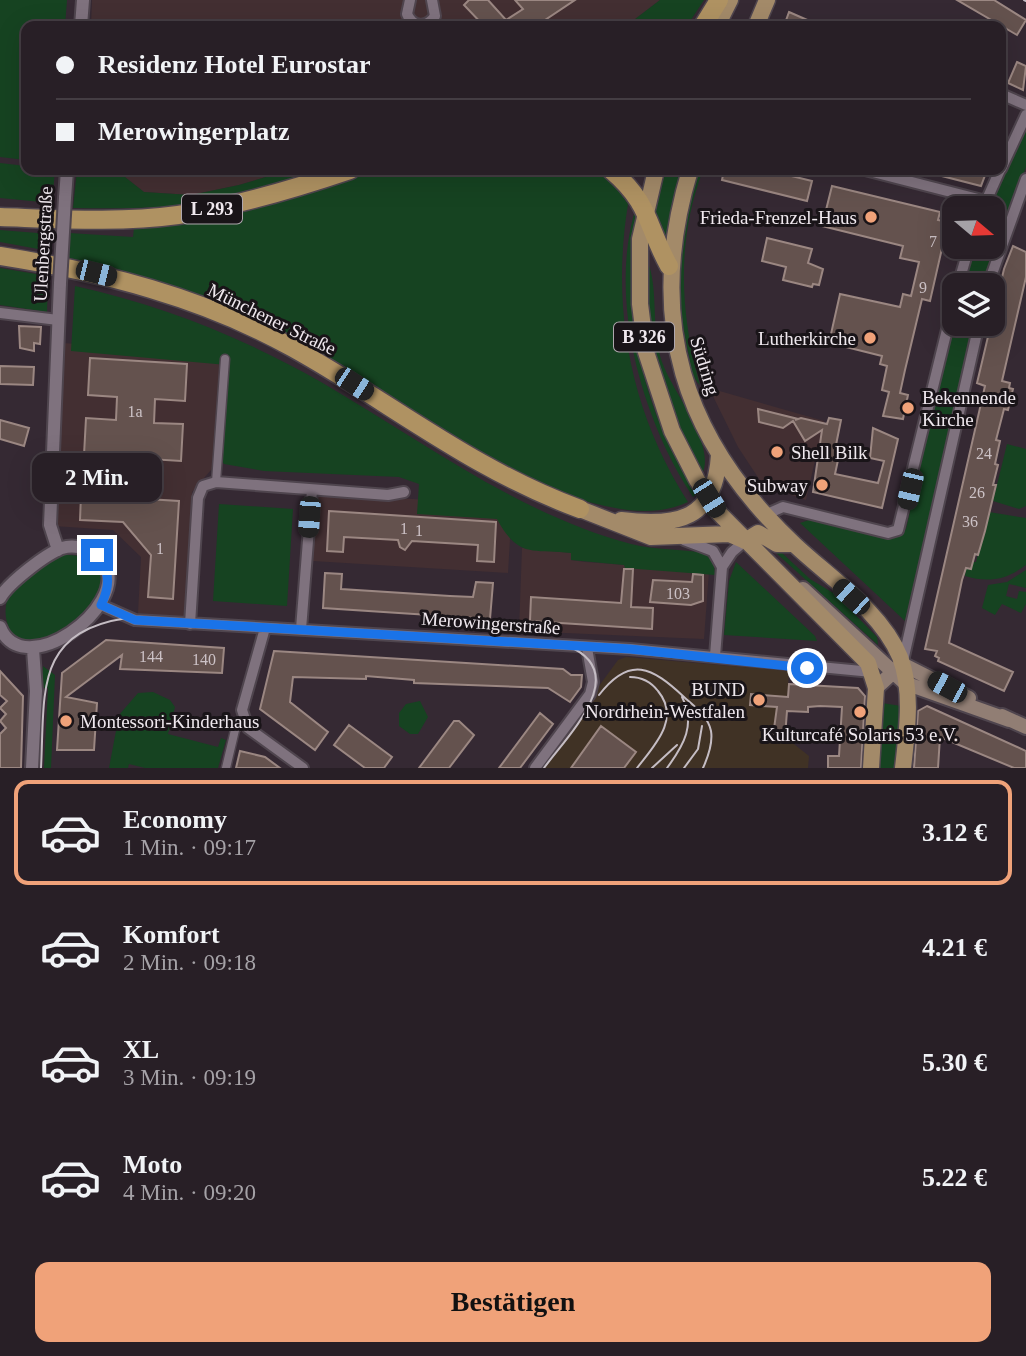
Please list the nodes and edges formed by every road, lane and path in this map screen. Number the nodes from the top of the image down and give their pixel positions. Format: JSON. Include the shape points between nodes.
{"nodes":[{"id":1,"x":83,"y":0,"type":"edge"},
{"id":2,"x":409,"y":0,"type":"edge"},
{"id":3,"x":432,"y":0,"type":"edge"},
{"id":4,"x":767,"y":0,"type":"edge"},
{"id":5,"x":726,"y":2,"type":"edge"},
{"id":6,"x":81,"y":21,"type":"edge"},
{"id":7,"x":413,"y":21,"type":"edge"},
{"id":8,"x":431,"y":21,"type":"edge"},
{"id":9,"x":708,"y":21,"type":"edge"},
{"id":10,"x":720,"y":21,"type":"edge"},
{"id":11,"x":759,"y":21,"type":"edge"},
{"id":12,"x":1006,"y":96,"type":"edge"},
{"id":13,"x":1026,"y":105,"type":"edge"},
{"id":14,"x":1026,"y":115,"type":"edge"},
{"id":15,"x":1006,"y":158,"type":"edge"},
{"id":16,"x":67,"y":175,"type":"edge"},
{"id":17,"x":334,"y":175,"type":"edge"},
{"id":18,"x":616,"y":175,"type":"edge"},
{"id":19,"x":655,"y":175,"type":"edge"},
{"id":20,"x":689,"y":175,"type":"edge"},
{"id":21,"x":882,"y":175,"type":"edge"},
{"id":22,"x":998,"y":175,"type":"edge"},
{"id":23,"x":1026,"y":179,"type":"edge"},
{"id":24,"x":954,"y":196,"type":"edge"},
{"id":25,"x":989,"y":196,"type":"edge"},
{"id":26,"x":646,"y":209,"type":"junction"},
{"id":27,"x":0,"y":218,"type":"edge"},
{"id":28,"x":1005,"y":222,"type":"edge"},
{"id":29,"x":1008,"y":223,"type":"junction"},
{"id":30,"x":0,"y":256,"type":"edge"},
{"id":31,"x":669,"y":266,"type":"junction"},
{"id":32,"x":992,"y":273,"type":"edge"},
{"id":33,"x":0,"y":313,"type":"edge"},
{"id":34,"x":58,"y":320,"type":"junction"},
{"id":35,"x":945,"y":336,"type":"edge"},
{"id":36,"x":976,"y":336,"type":"edge"},
{"id":37,"x":225,"y":359,"type":"dead end"},
{"id":38,"x":719,"y":455,"type":"junction"},
{"id":39,"x":216,"y":482,"type":"junction"},
{"id":40,"x":312,"y":490,"type":"junction"},
{"id":41,"x":404,"y":492,"type":"dead end"},
{"id":42,"x":709,"y":498,"type":"junction"},
{"id":43,"x":580,"y":509,"type":"joint"},
{"id":44,"x":765,"y":515,"type":"junction"},
{"id":45,"x":609,"y":519,"type":"junction"},
{"id":46,"x":677,"y":538,"type":"junction"},
{"id":47,"x":745,"y":541,"type":"junction"},
{"id":48,"x":793,"y":544,"type":"junction"},
{"id":49,"x":58,"y":550,"type":"junction"},
{"id":50,"x":722,"y":567,"type":"junction"},
{"id":51,"x":774,"y":567,"type":"junction"},
{"id":52,"x":0,"y":598,"type":"edge"},
{"id":53,"x":101,"y":605,"type":"junction"},
{"id":54,"x":190,"y":624,"type":"junction"},
{"id":55,"x":265,"y":628,"type":"junction"},
{"id":56,"x":301,"y":629,"type":"junction"},
{"id":57,"x":1,"y":631,"type":"edge"},
{"id":58,"x":587,"y":648,"type":"junction"},
{"id":59,"x":33,"y":649,"type":"junction"},
{"id":60,"x":715,"y":656,"type":"junction"},
{"id":61,"x":901,"y":673,"type":"junction"},
{"id":62,"x":874,"y":680,"type":"junction"},
{"id":63,"x":243,"y":720,"type":"junction"},
{"id":64,"x":1026,"y":727,"type":"edge"},
{"id":65,"x":32,"y":768,"type":"edge"},
{"id":66,"x":226,"y":768,"type":"edge"},
{"id":67,"x":303,"y":768,"type":"edge"},
{"id":68,"x":535,"y":768,"type":"edge"},
{"id":69,"x":871,"y":768,"type":"edge"},
{"id":70,"x":904,"y":768,"type":"edge"}],
"edges":[{"from":1,"to":6,"type":"street"},
{"from":2,"to":7,"type":"street","via":[[406,10]]},
{"from":3,"to":8,"type":"street","via":[[435,16]]},
{"from":4,"to":11,"type":"main road"},
{"from":5,"to":9,"type":"highway"},
{"from":5,"to":10,"type":"main road"},
{"from":12,"to":13,"type":"street"},
{"from":14,"to":15,"type":"street"},
{"from":16,"to":34,"type":"street","name":"Ulenbergstraße","bridge":true},
{"from":17,"to":27,"type":"highway","number":"L 293","via":[[256,200],[176,215]]},
{"from":18,"to":26,"type":"highway"},
{"from":19,"to":26,"type":"main road","number":"B 326"},
{"from":20,"to":31,"type":"main road","name":"Südring","number":"B 326"},
{"from":21,"to":24,"type":"street"},
{"from":22,"to":25,"type":"street"},
{"from":23,"to":29,"type":"street"},
{"from":26,"to":31,"type":"highway"},
{"from":26,"to":42,"type":"main road","number":"B 326","via":[[639,271],[646,352],[671,431]]},
{"from":28,"to":29,"type":"street"},
{"from":29,"to":32,"type":"street"},
{"from":30,"to":43,"type":"highway","name":"Münchener Straße","via":[[120,279],[217,312],[301,352],[491,471]]},
{"from":31,"to":38,"type":"main road","name":"Südring","number":"B 326","via":[[673,328],[683,376]]},
{"from":33,"to":34,"type":"street","name":"Ulenbergstraße"},
{"from":34,"to":49,"type":"street","name":"Ulenbergstraße","via":[[50,525]]},
{"from":35,"to":44,"type":"street","via":[[898,530],[888,533],[783,507]]},
{"from":36,"to":61,"type":"street"},
{"from":37,"to":39,"type":"street"},
{"from":38,"to":42,"type":"main road","via":[[718,481]]},
{"from":38,"to":44,"type":"main road","name":"Südring","number":"B 326"},
{"from":39,"to":40,"type":"street"},
{"from":39,"to":54,"type":"street","via":[[204,486],[198,498]]},
{"from":40,"to":41,"type":"street"},
{"from":40,"to":56,"type":"street"},
{"from":42,"to":45,"type":"main road","via":[[678,519]]},
{"from":42,"to":47,"type":"main road","number":"B 326"},
{"from":43,"to":45,"type":"main road"},
{"from":44,"to":48,"type":"main road","name":"Südring","number":"B 326"},
{"from":45,"to":46,"type":"main road","name":"Südring","via":[[651,537]]},
{"from":46,"to":47,"type":"main road","name":"Südring","via":[[729,534]]},
{"from":46,"to":50,"type":"street","via":[[713,551]]},
{"from":47,"to":48,"type":"main road","name":"Südring","via":[[758,533],[777,544]]},
{"from":47,"to":50,"type":"street"},
{"from":47,"to":51,"type":"main road","number":"B 326"},
{"from":48,"to":61,"type":"main road","name":"Südring","number":"B 326","via":[[877,622]]},
{"from":49,"to":52,"type":"street","via":[[7,587]]},
{"from":49,"to":53,"type":"street","via":[[70,546],[85,549],[102,561],[108,583]]},
{"from":50,"to":60,"type":"street"},
{"from":51,"to":61,"type":"main road"},
{"from":51,"to":62,"type":"main road","number":"B 326","via":[[863,656]]},
{"from":53,"to":54,"type":"street","name":"Merowingerstraße","via":[[135,620]]},
{"from":53,"to":59,"type":"street","via":[[51,643]]},
{"from":54,"to":55,"type":"street","name":"Merowingerstraße"},
{"from":55,"to":56,"type":"street","name":"Merowingerstraße"},
{"from":55,"to":63,"type":"street"},
{"from":56,"to":58,"type":"street","name":"Merowingerstraße"},
{"from":57,"to":59,"type":"street","via":[[16,644]]},
{"from":58,"to":60,"type":"street","name":"Merowingerstraße"},
{"from":58,"to":68,"type":"street","via":[[593,682],[590,694]]},
{"from":59,"to":65,"type":"street"},
{"from":60,"to":62,"type":"street","name":"Merowingerstraße","via":[[833,670]]},
{"from":61,"to":62,"type":"main road"},
{"from":61,"to":64,"type":"main road"},
{"from":61,"to":70,"type":"main road","number":"B 326","via":[[908,703]]},
{"from":62,"to":69,"type":"main road"},
{"from":63,"to":66,"type":"street","via":[[235,730]]},
{"from":63,"to":67,"type":"street"}]}
